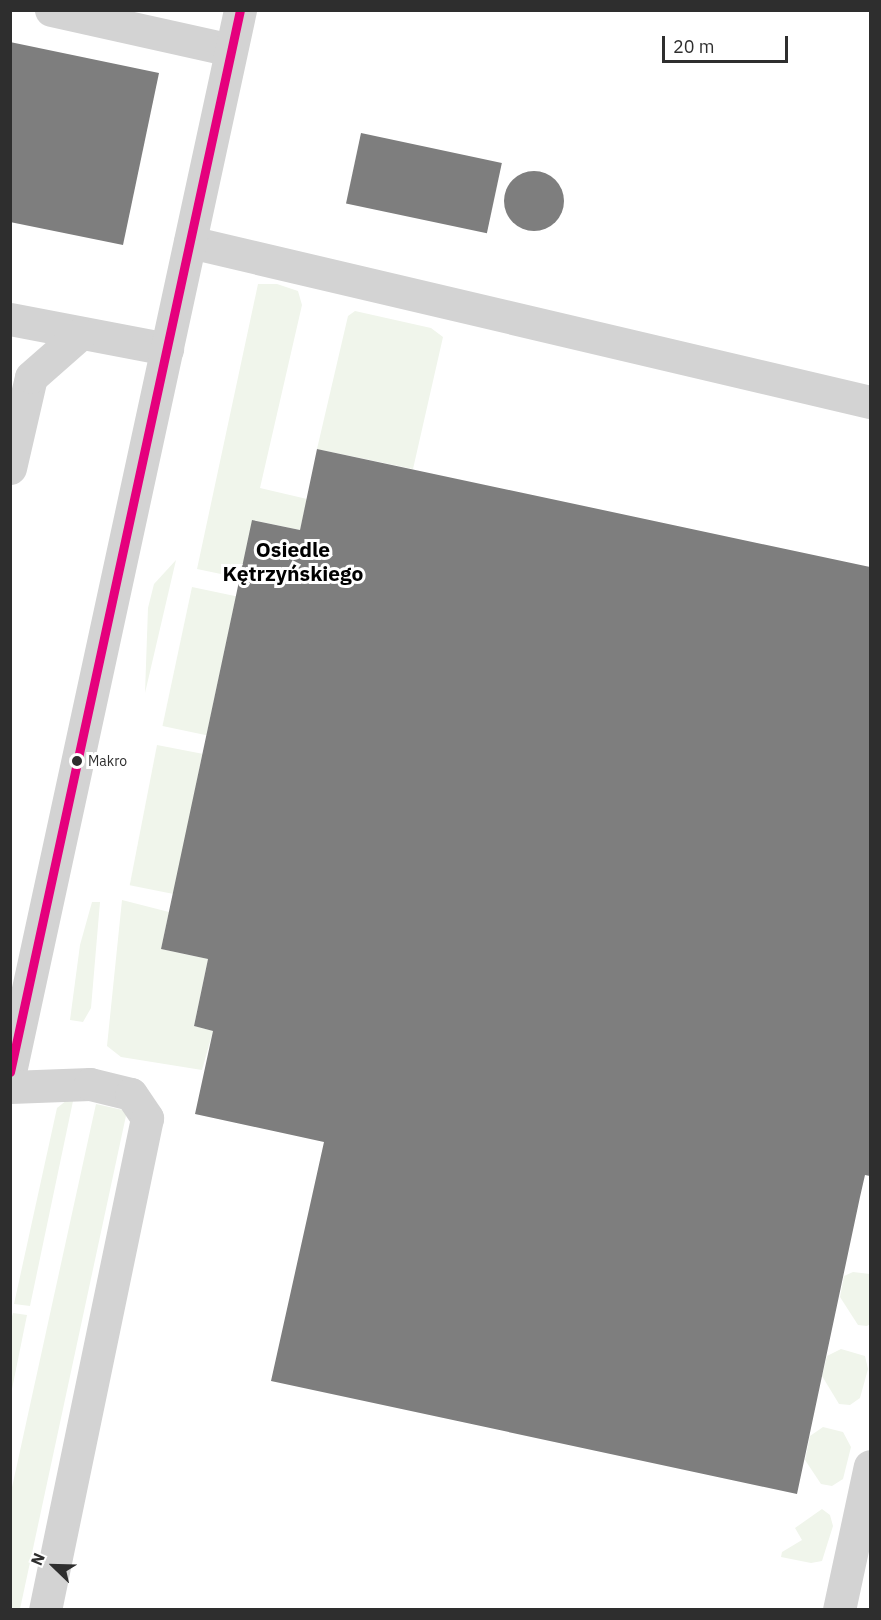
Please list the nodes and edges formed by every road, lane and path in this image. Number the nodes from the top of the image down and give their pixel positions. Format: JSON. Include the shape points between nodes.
{"nodes":[{"id":1,"x":51,"y":10,"type":"edge"},
{"id":2,"x":240,"y":10,"type":"edge"},
{"id":3,"x":231,"y":51,"type":"junction"},
{"id":4,"x":190,"y":242,"type":"junction"},
{"id":5,"x":10,"y":319,"type":"edge"},
{"id":6,"x":80,"y":334,"type":"junction"},
{"id":7,"x":166,"y":349,"type":"junction"},
{"id":8,"x":870,"y":402,"type":"edge"},
{"id":9,"x":10,"y":468,"type":"edge"},
{"id":10,"x":19,"y":988,"type":"edge"},
{"id":11,"x":10,"y":1072,"type":"edge"},
{"id":12,"x":10,"y":1087,"type":"edge"},
{"id":13,"x":870,"y":1466,"type":"edge"},
{"id":14,"x":45,"y":1610,"type":"edge"},
{"id":15,"x":839,"y":1610,"type":"edge"}],
"edges":[{"from":1,"to":3,"type":"street"},
{"from":2,"to":3,"type":"street"},
{"from":3,"to":4,"type":"street"},
{"from":4,"to":7,"type":"street"},
{"from":4,"to":8,"type":"street"},
{"from":5,"to":6,"type":"street"},
{"from":6,"to":7,"type":"street"},
{"from":6,"to":9,"type":"street","via":[[31,377]]},
{"from":7,"to":10,"type":"street"},
{"from":10,"to":11,"type":"street"},
{"from":12,"to":14,"type":"street","via":[[90,1084],[132,1094],[147,1118]]},
{"from":13,"to":15,"type":"street"}]}
